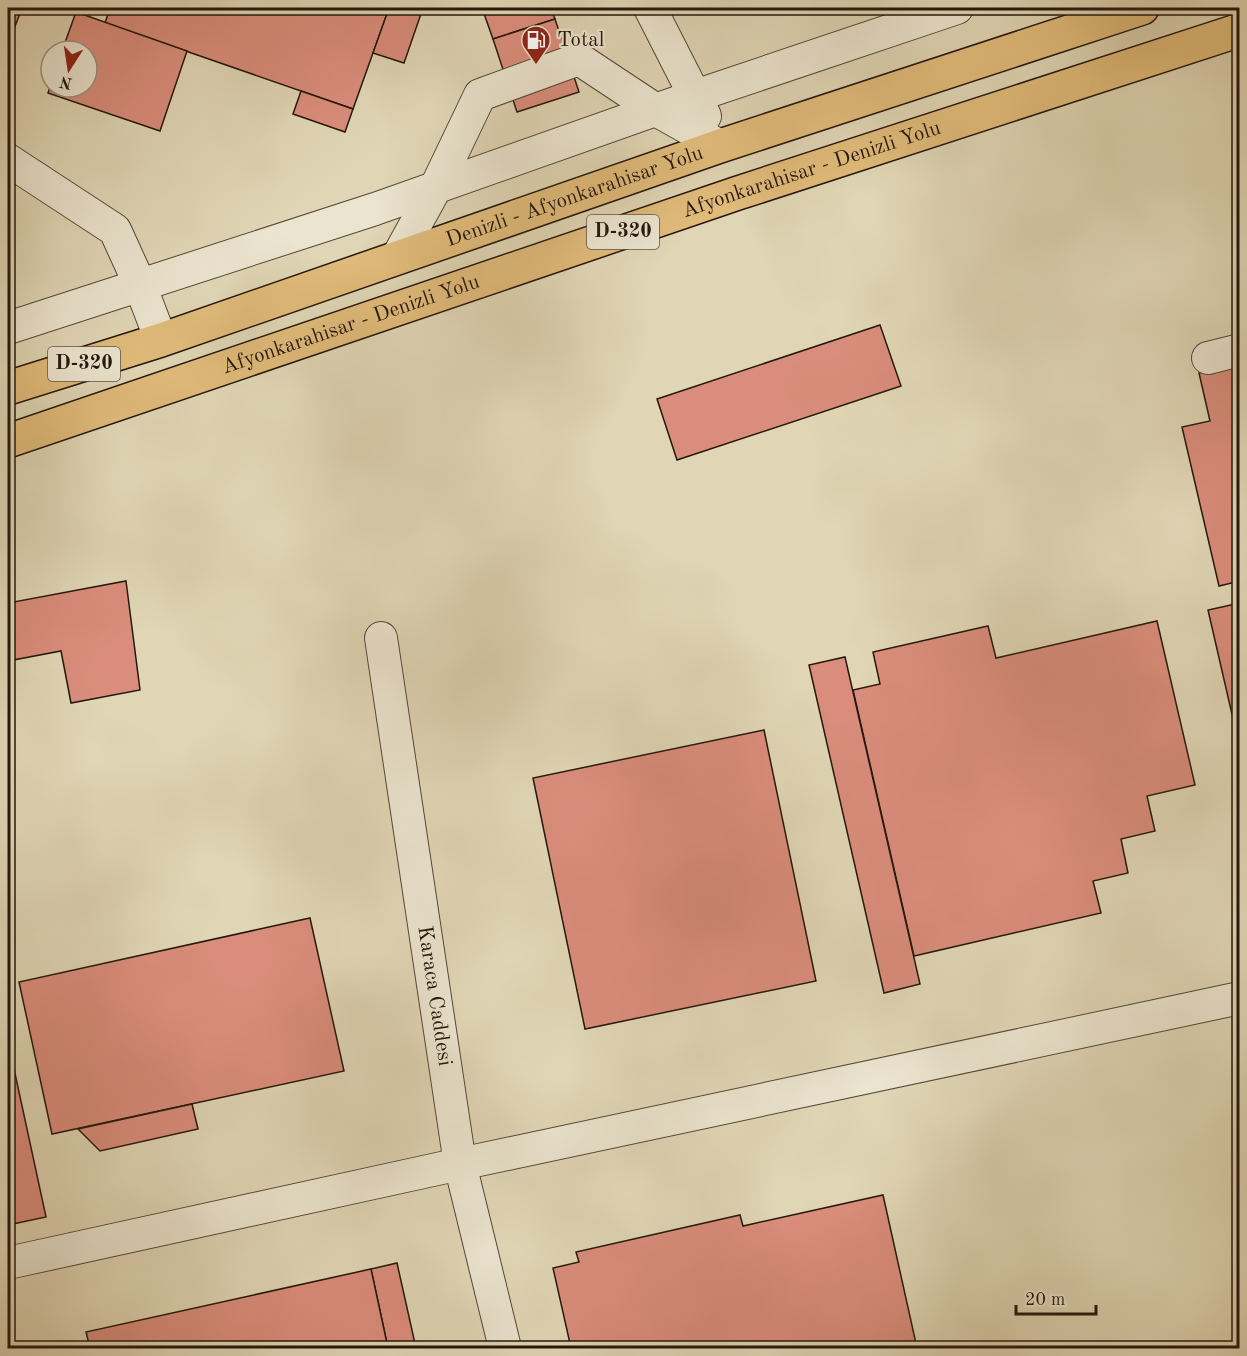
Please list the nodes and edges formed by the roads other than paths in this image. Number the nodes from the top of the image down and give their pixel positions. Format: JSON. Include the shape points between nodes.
{"nodes":[{"id":1,"x":650,"y":8,"type":"edge"},
{"id":2,"x":957,"y":8,"type":"edge"},
{"id":3,"x":1143,"y":8,"type":"edge"},
{"id":4,"x":1239,"y":30,"type":"edge"},
{"id":5,"x":695,"y":96,"type":"junction"},
{"id":6,"x":656,"y":110,"type":"junction"},
{"id":7,"x":720,"y":146,"type":"junction"},
{"id":8,"x":8,"y":160,"type":"edge"},
{"id":9,"x":436,"y":187,"type":"junction"},
{"id":10,"x":397,"y":258,"type":"junction"},
{"id":11,"x":140,"y":285,"type":"junction"},
{"id":12,"x":8,"y":328,"type":"edge"},
{"id":13,"x":161,"y":340,"type":"junction"},
{"id":14,"x":1239,"y":350,"type":"edge"},
{"id":15,"x":1208,"y":358,"type":"dead end"},
{"id":16,"x":8,"y":388,"type":"edge"},
{"id":17,"x":8,"y":441,"type":"edge"},
{"id":18,"x":381,"y":638,"type":"dead end"},
{"id":19,"x":1239,"y":998,"type":"edge"},
{"id":20,"x":460,"y":1164,"type":"junction"},
{"id":21,"x":8,"y":1263,"type":"edge"},
{"id":22,"x":505,"y":1348,"type":"edge"}],
"edges":[{"from":1,"to":5,"type":"street"},
{"from":2,"to":5,"type":"street"},
{"from":3,"to":7,"type":"highway","name":"Denizli - Afyonkarahisar Yolu","number":"D-320"},
{"from":4,"to":17,"type":"highway","name":"Afyonkarahisar - Denizli Yolu","number":"D-320","via":[[738,193]]},
{"from":5,"to":6,"type":"street"},
{"from":5,"to":7,"type":"street"},
{"from":6,"to":7,"type":"street"},
{"from":6,"to":9,"type":"street"},
{"from":6,"to":9,"type":"street","via":[[579,59],[480,95]]},
{"from":7,"to":10,"type":"highway","name":"Denizli - Afyonkarahisar Yolu","number":"D-320"},
{"from":8,"to":11,"type":"street","via":[[115,230]]},
{"from":9,"to":10,"type":"street"},
{"from":9,"to":11,"type":"street"},
{"from":10,"to":13,"type":"highway","name":"Denizli - Afyonkarahisar Yolu","number":"D-320"},
{"from":11,"to":12,"type":"street"},
{"from":11,"to":13,"type":"street"},
{"from":13,"to":16,"type":"highway","name":"Denizli - Afyonkarahisar Yolu","number":"D-320"},
{"from":14,"to":15,"type":"street"},
{"from":18,"to":20,"type":"street","name":"Karaca Caddesi"},
{"from":19,"to":20,"type":"street"},
{"from":20,"to":21,"type":"street"},
{"from":20,"to":22,"type":"street","name":"Karaca Caddesi"}]}
